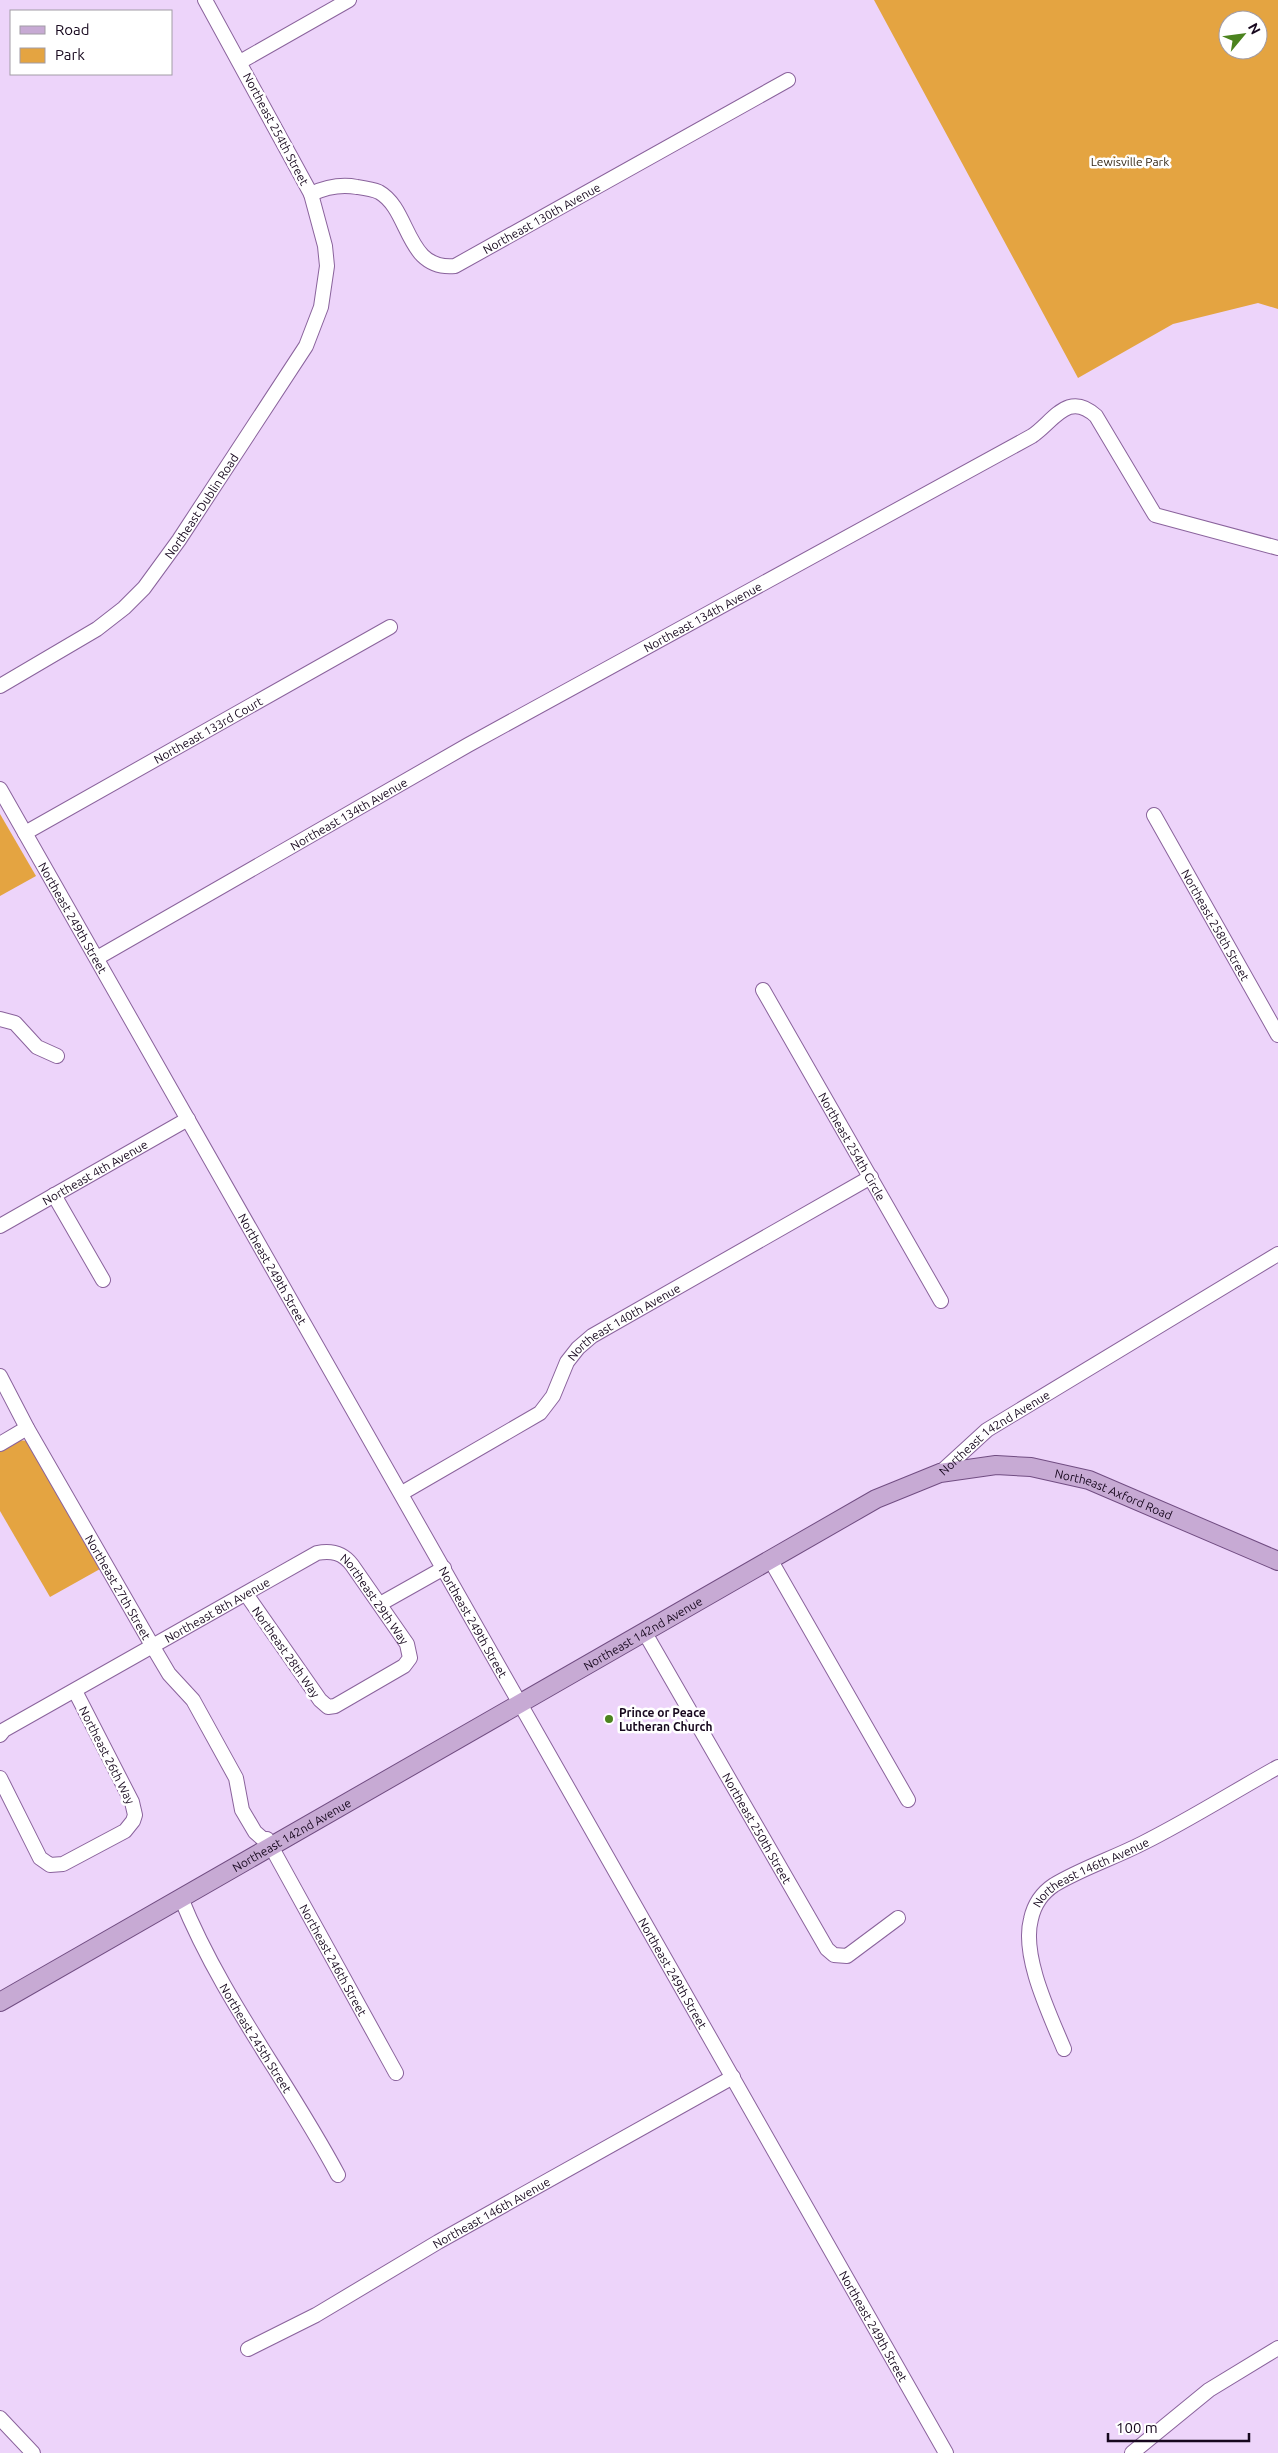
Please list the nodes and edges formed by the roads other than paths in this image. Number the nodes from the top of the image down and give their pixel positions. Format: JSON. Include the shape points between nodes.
{"nodes":[{"id":1,"x":205,"y":0,"type":"edge"},
{"id":2,"x":349,"y":0,"type":"edge"},
{"id":3,"x":240,"y":62,"type":"junction"},
{"id":4,"x":788,"y":80,"type":"dead end"},
{"id":5,"x":311,"y":194,"type":"junction"},
{"id":6,"x":327,"y":266,"type":"joint"},
{"id":7,"x":1278,"y":548,"type":"edge"},
{"id":8,"x":390,"y":627,"type":"dead end"},
{"id":9,"x":0,"y":686,"type":"edge"},
{"id":10,"x":0,"y":789,"type":"edge"},
{"id":11,"x":1154,"y":815,"type":"dead end"},
{"id":12,"x":25,"y":833,"type":"junction"},
{"id":13,"x":97,"y":958,"type":"junction"},
{"id":14,"x":763,"y":990,"type":"dead end"},
{"id":15,"x":1,"y":1019,"type":"edge"},
{"id":16,"x":1278,"y":1035,"type":"edge"},
{"id":17,"x":57,"y":1056,"type":"dead end"},
{"id":18,"x":188,"y":1119,"type":"junction"},
{"id":19,"x":871,"y":1177,"type":"junction"},
{"id":20,"x":54,"y":1195,"type":"junction"},
{"id":21,"x":0,"y":1226,"type":"edge"},
{"id":22,"x":1278,"y":1254,"type":"edge"},
{"id":23,"x":103,"y":1280,"type":"dead end"},
{"id":24,"x":942,"y":1301,"type":"dead end"},
{"id":25,"x":0,"y":1376,"type":"edge"},
{"id":26,"x":27,"y":1428,"type":"junction"},
{"id":27,"x":0,"y":1444,"type":"edge"},
{"id":28,"x":940,"y":1473,"type":"junction"},
{"id":29,"x":402,"y":1493,"type":"junction"},
{"id":30,"x":333,"y":1552,"type":"joint"},
{"id":31,"x":772,"y":1561,"type":"junction"},
{"id":32,"x":1278,"y":1561,"type":"edge"},
{"id":33,"x":444,"y":1568,"type":"junction"},
{"id":34,"x":246,"y":1594,"type":"junction"},
{"id":35,"x":380,"y":1604,"type":"junction"},
{"id":36,"x":645,"y":1634,"type":"junction"},
{"id":37,"x":153,"y":1647,"type":"junction"},
{"id":38,"x":411,"y":1653,"type":"joint"},
{"id":39,"x":75,"y":1691,"type":"junction"},
{"id":40,"x":521,"y":1702,"type":"junction"},
{"id":41,"x":0,"y":1735,"type":"edge"},
{"id":42,"x":1278,"y":1766,"type":"edge"},
{"id":43,"x":0,"y":1778,"type":"edge"},
{"id":44,"x":908,"y":1800,"type":"dead end"},
{"id":45,"x":270,"y":1846,"type":"junction"},
{"id":46,"x":181,"y":1898,"type":"junction"},
{"id":47,"x":898,"y":1918,"type":"dead end"},
{"id":48,"x":0,"y":2002,"type":"edge"},
{"id":49,"x":1064,"y":2049,"type":"dead end"},
{"id":50,"x":396,"y":2073,"type":"dead end"},
{"id":51,"x":733,"y":2077,"type":"junction"},
{"id":52,"x":338,"y":2174,"type":"dead end"},
{"id":53,"x":248,"y":2348,"type":"dead end"},
{"id":54,"x":1278,"y":2348,"type":"edge"},
{"id":55,"x":0,"y":2418,"type":"edge"},
{"id":56,"x":33,"y":2453,"type":"edge"},
{"id":57,"x":946,"y":2453,"type":"edge"},
{"id":58,"x":1132,"y":2453,"type":"edge"}],
"edges":[{"from":1,"to":3,"type":"street","name":"Northeast 254th Street"},
{"from":2,"to":3,"type":"street"},
{"from":3,"to":5,"type":"street","name":"Northeast 254th Street"},
{"from":4,"to":5,"type":"street","name":"Northeast 130th Avenue","via":[[455,266],[438,266],[424,257],[389,201],[372,189],[344,186]]},
{"from":5,"to":6,"type":"street","name":"Northeast 254th Street","via":[[322,229]]},
{"from":6,"to":9,"type":"street","name":"Northeast Dublin Road","via":[[321,308],[306,346],[155,574],[124,608],[97,629]]},
{"from":7,"to":13,"type":"street","name":"Northeast 134th Avenue","via":[[1155,515],[1096,416],[1084,408],[1065,408],[1032,436],[468,746]]},
{"from":8,"to":12,"type":"street","name":"Northeast 133rd Court"},
{"from":10,"to":12,"type":"street","name":"Northeast 249th Street"},
{"from":11,"to":16,"type":"street","name":"Northeast 258th Street"},
{"from":12,"to":13,"type":"street","name":"Northeast 249th Street"},
{"from":13,"to":18,"type":"street","name":"Northeast 249th Street"},
{"from":14,"to":19,"type":"street","name":"Northeast 254th Circle"},
{"from":15,"to":17,"type":"street","via":[[15,1023],[37,1047]]},
{"from":18,"to":20,"type":"street","name":"Northeast 4th Avenue"},
{"from":18,"to":29,"type":"street","name":"Northeast 249th Street"},
{"from":19,"to":24,"type":"street","name":"Northeast 254th Circle"},
{"from":19,"to":29,"type":"street","name":"Northeast 140th Avenue","via":[[592,1336],[567,1362],[553,1396],[540,1412]]},
{"from":20,"to":21,"type":"street","name":"Northeast 4th Avenue"},
{"from":20,"to":23,"type":"street"},
{"from":22,"to":28,"type":"street","name":"Northeast 142nd Avenue","via":[[986,1430]]},
{"from":25,"to":26,"type":"street","name":"Northeast 27th Street"},
{"from":26,"to":27,"type":"street"},
{"from":26,"to":37,"type":"street","name":"Northeast 27th Street"},
{"from":28,"to":31,"type":"main road","name":"Northeast 142nd Avenue","via":[[876,1499]]},
{"from":28,"to":32,"type":"main road","name":"Northeast Axford Road","via":[[972,1467],[1031,1467],[1089,1480]]},
{"from":29,"to":33,"type":"street","name":"Northeast 249th Street"},
{"from":30,"to":34,"type":"street","name":"Northeast 8th Avenue","via":[[317,1553]]},
{"from":30,"to":35,"type":"street","name":"Northeast 29th Way","via":[[347,1558]]},
{"from":31,"to":36,"type":"main road","name":"Northeast 142nd Avenue"},
{"from":31,"to":44,"type":"street"},
{"from":33,"to":35,"type":"street"},
{"from":33,"to":40,"type":"street","name":"Northeast 249th Street"},
{"from":34,"to":37,"type":"street","name":"Northeast 8th Avenue"},
{"from":34,"to":38,"type":"street","name":"Northeast 28th Way","via":[[328,1707],[404,1666]]},
{"from":35,"to":38,"type":"street","name":"Northeast 29th Way"},
{"from":36,"to":40,"type":"main road","name":"Northeast 142nd Avenue"},
{"from":36,"to":47,"type":"street","name":"Northeast 250th Street","via":[[827,1949],[834,1955],[847,1956]]},
{"from":37,"to":39,"type":"street","name":"Northeast 8th Avenue"},
{"from":37,"to":45,"type":"street","name":"Northeast 27th Street","via":[[169,1674],[193,1700]]},
{"from":39,"to":41,"type":"street","name":"Northeast 8th Avenue"},
{"from":39,"to":43,"type":"street","name":"Northeast 26th Way","via":[[132,1802],[133,1821],[125,1831],[63,1864],[50,1865],[40,1858]]},
{"from":40,"to":45,"type":"main road","name":"Northeast 142nd Avenue"},
{"from":40,"to":51,"type":"street","name":"Northeast 249th Street"},
{"from":42,"to":49,"type":"street","name":"Northeast 146th Avenue","via":[[1142,1843],[1054,1885],[1043,1894],[1030,1920],[1032,1956],[1039,1986]]},
{"from":45,"to":46,"type":"main road","name":"Northeast 142nd Avenue"},
{"from":45,"to":50,"type":"street","name":"Northeast 246th Street"},
{"from":46,"to":48,"type":"main road","name":"Northeast 142nd Avenue"},
{"from":46,"to":52,"type":"street","name":"Northeast 245th Street","via":[[196,1934],[233,2002]]},
{"from":51,"to":53,"type":"street","name":"Northeast 146th Avenue","via":[[438,2242],[316,2315]]},
{"from":51,"to":57,"type":"street","name":"Northeast 249th Street"},
{"from":54,"to":58,"type":"street","via":[[1209,2390]]},
{"from":55,"to":56,"type":"street"}]}
